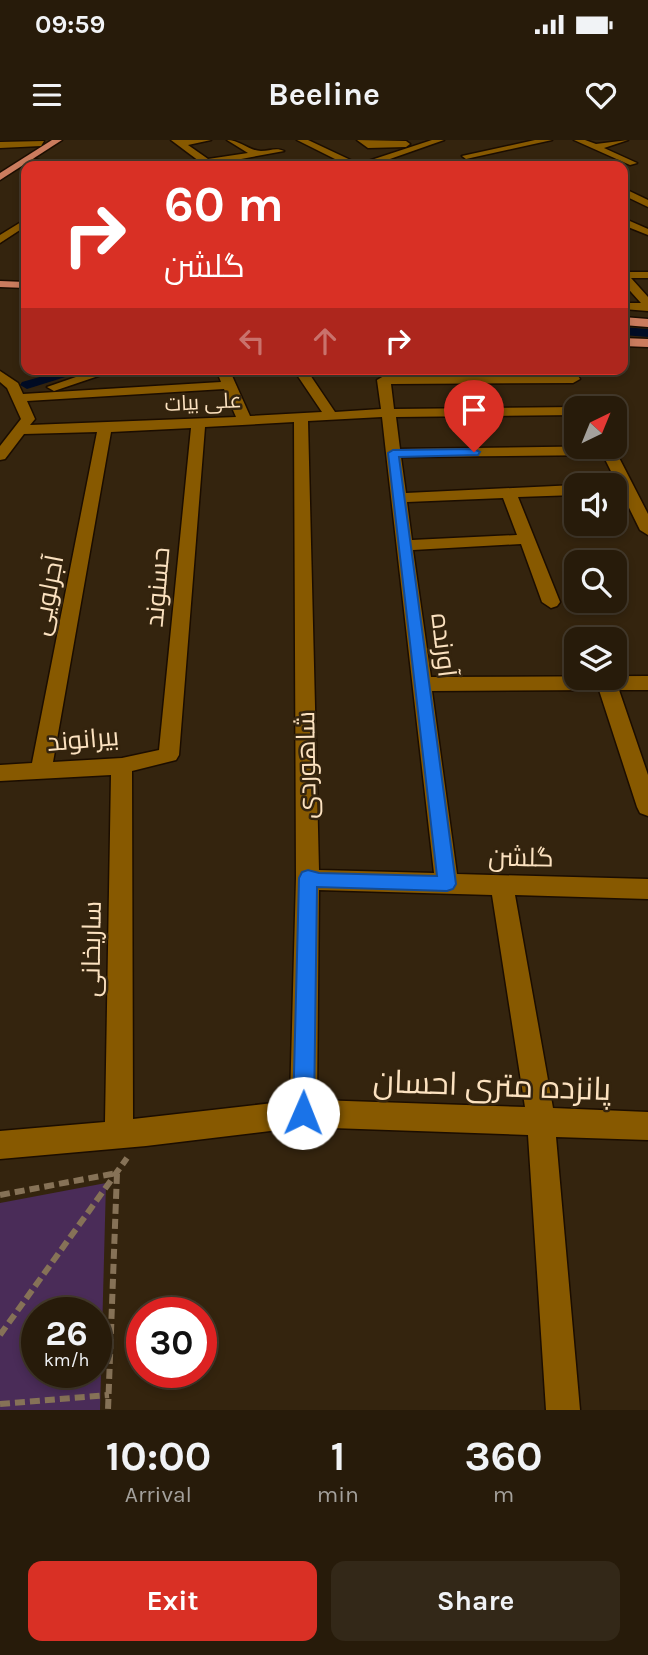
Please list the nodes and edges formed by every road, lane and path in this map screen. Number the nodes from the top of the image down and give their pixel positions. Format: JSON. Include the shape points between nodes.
{"nodes":[{"id":1,"x":58,"y":140,"type":"edge"},
{"id":2,"x":207,"y":140,"type":"edge"},
{"id":3,"x":231,"y":140,"type":"edge"},
{"id":4,"x":301,"y":140,"type":"edge"},
{"id":5,"x":361,"y":140,"type":"edge"},
{"id":6,"x":548,"y":140,"type":"edge"},
{"id":7,"x":578,"y":140,"type":"edge"},
{"id":8,"x":624,"y":140,"type":"edge"},
{"id":9,"x":44,"y":141,"type":"edge"},
{"id":10,"x":436,"y":141,"type":"edge"},
{"id":11,"x":178,"y":142,"type":"edge"},
{"id":12,"x":0,"y":145,"type":"edge"},
{"id":13,"x":596,"y":147,"type":"junction"},
{"id":14,"x":457,"y":148,"type":"dead end"},
{"id":15,"x":0,"y":154,"type":"edge"},
{"id":16,"x":262,"y":154,"type":"junction"},
{"id":17,"x":280,"y":155,"type":"dead end"},
{"id":18,"x":26,"y":156,"type":"junction"},
{"id":19,"x":38,"y":161,"type":"edge"},
{"id":20,"x":204,"y":161,"type":"edge"},
{"id":21,"x":229,"y":161,"type":"edge"},
{"id":22,"x":345,"y":161,"type":"edge"},
{"id":23,"x":377,"y":161,"type":"edge"},
{"id":24,"x":628,"y":164,"type":"edge"},
{"id":25,"x":0,"y":169,"type":"edge"},
{"id":26,"x":0,"y":177,"type":"edge"},
{"id":27,"x":635,"y":184,"type":"dead end"},
{"id":28,"x":628,"y":186,"type":"edge"},
{"id":29,"x":628,"y":191,"type":"edge"},
{"id":30,"x":648,"y":204,"type":"edge"},
{"id":31,"x":635,"y":218,"type":"dead end"},
{"id":32,"x":628,"y":220,"type":"edge"},
{"id":33,"x":628,"y":223,"type":"edge"},
{"id":34,"x":21,"y":225,"type":"edge"},
{"id":35,"x":647,"y":232,"type":"edge"},
{"id":36,"x":628,"y":234,"type":"edge"},
{"id":37,"x":0,"y":240,"type":"edge"},
{"id":38,"x":648,"y":275,"type":"edge"},
{"id":39,"x":628,"y":276,"type":"edge"},
{"id":40,"x":628,"y":282,"type":"edge"},
{"id":41,"x":0,"y":294,"type":"edge"},
{"id":42,"x":21,"y":296,"type":"edge"},
{"id":43,"x":648,"y":305,"type":"edge"},
{"id":44,"x":628,"y":306,"type":"edge"},
{"id":45,"x":628,"y":321,"type":"edge"},
{"id":46,"x":648,"y":323,"type":"edge"},
{"id":47,"x":628,"y":342,"type":"edge"},
{"id":48,"x":648,"y":343,"type":"edge"},
{"id":49,"x":0,"y":375,"type":"edge"},
{"id":50,"x":58,"y":375,"type":"edge"},
{"id":51,"x":92,"y":375,"type":"edge"},
{"id":52,"x":225,"y":375,"type":"edge"},
{"id":53,"x":303,"y":375,"type":"edge"},
{"id":54,"x":379,"y":375,"type":"edge"},
{"id":55,"x":229,"y":385,"type":"junction"},
{"id":56,"x":577,"y":392,"type":"edge"},
{"id":57,"x":13,"y":397,"type":"edge"},
{"id":58,"x":388,"y":413,"type":"junction"},
{"id":59,"x":331,"y":416,"type":"junction"},
{"id":60,"x":301,"y":418,"type":"junction"},
{"id":61,"x":245,"y":421,"type":"junction"},
{"id":62,"x":198,"y":423,"type":"junction"},
{"id":63,"x":105,"y":428,"type":"junction"},
{"id":64,"x":20,"y":430,"type":"junction"},
{"id":65,"x":564,"y":450,"type":"edge"},
{"id":66,"x":393,"y":453,"type":"junction"},
{"id":67,"x":0,"y":456,"type":"edge"},
{"id":68,"x":648,"y":488,"type":"edge"},
{"id":69,"x":627,"y":490,"type":"edge"},
{"id":70,"x":564,"y":491,"type":"edge"},
{"id":71,"x":509,"y":493,"type":"junction"},
{"id":72,"x":627,"y":495,"type":"edge"},
{"id":73,"x":399,"y":498,"type":"junction"},
{"id":74,"x":648,"y":530,"type":"edge"},
{"id":75,"x":526,"y":539,"type":"junction"},
{"id":76,"x":405,"y":545,"type":"junction"},
{"id":77,"x":551,"y":603,"type":"dead end"},
{"id":78,"x":648,"y":683,"type":"edge"},
{"id":79,"x":422,"y":684,"type":"junction"},
{"id":80,"x":564,"y":684,"type":"edge"},
{"id":81,"x":627,"y":684,"type":"edge"},
{"id":82,"x":609,"y":690,"type":"edge"},
{"id":83,"x":169,"y":755,"type":"joint"},
{"id":84,"x":122,"y":766,"type":"junction"},
{"id":85,"x":41,"y":771,"type":"junction"},
{"id":86,"x":0,"y":773,"type":"edge"},
{"id":87,"x":648,"y":807,"type":"edge"},
{"id":88,"x":308,"y":878,"type":"junction"},
{"id":89,"x":447,"y":884,"type":"junction"},
{"id":90,"x":502,"y":885,"type":"junction"},
{"id":91,"x":648,"y":889,"type":"edge"},
{"id":92,"x":303,"y":1113,"type":"junction"},
{"id":93,"x":541,"y":1122,"type":"junction"},
{"id":94,"x":648,"y":1126,"type":"edge"},
{"id":95,"x":146,"y":1132,"type":"junction"},
{"id":96,"x":119,"y":1133,"type":"junction"},
{"id":97,"x":0,"y":1145,"type":"edge"},
{"id":98,"x":117,"y":1173,"type":"junction"},
{"id":99,"x":0,"y":1195,"type":"edge"},
{"id":100,"x":0,"y":1335,"type":"edge"},
{"id":101,"x":109,"y":1395,"type":"junction"},
{"id":102,"x":0,"y":1404,"type":"edge"},
{"id":103,"x":108,"y":1410,"type":"edge"},
{"id":104,"x":563,"y":1410,"type":"edge"}],
"edges":[{"from":1,"to":18,"type":"main road"},
{"from":2,"to":11,"type":"street"},
{"from":3,"to":16,"type":"street"},
{"from":4,"to":22,"type":"street"},
{"from":5,"to":10,"type":"street","via":[[368,145]]},
{"from":6,"to":14,"type":"street","via":[[463,159]]},
{"from":7,"to":13,"type":"street"},
{"from":8,"to":13,"type":"street"},
{"from":9,"to":12,"type":"street"},
{"from":9,"to":18,"type":"main road"},
{"from":10,"to":23,"type":"street"},
{"from":11,"to":20,"type":"street"},
{"from":13,"to":24,"type":"street","via":[[637,162]]},
{"from":15,"to":18,"type":"street"},
{"from":16,"to":17,"type":"street"},
{"from":16,"to":21,"type":"street"},
{"from":18,"to":19,"type":"street"},
{"from":18,"to":25,"type":"main road"},
{"from":18,"to":26,"type":"main road"},
{"from":27,"to":28,"type":"street"},
{"from":29,"to":30,"type":"street"},
{"from":31,"to":32,"type":"street"},
{"from":33,"to":35,"type":"street"},
{"from":34,"to":37,"type":"street"},
{"from":35,"to":36,"type":"street"},
{"from":38,"to":39,"type":"street"},
{"from":40,"to":43,"type":"street"},
{"from":41,"to":42,"type":"main road"},
{"from":43,"to":44,"type":"street"},
{"from":45,"to":46,"type":"main road"},
{"from":47,"to":48,"type":"main road"},
{"from":49,"to":57,"type":"street"},
{"from":50,"to":57,"type":"street"},
{"from":51,"to":57,"type":"street"},
{"from":52,"to":55,"type":"street"},
{"from":53,"to":59,"type":"street"},
{"from":54,"to":56,"type":"street"},
{"from":54,"to":58,"type":"street","name":"آورنده"},
{"from":55,"to":57,"type":"street"},
{"from":55,"to":61,"type":"street"},
{"from":56,"to":58,"type":"street","name":"علی بیات"},
{"from":57,"to":64,"type":"street","via":[[28,419]]},
{"from":58,"to":59,"type":"street","name":"علی بیات"},
{"from":58,"to":66,"type":"street","name":"آورنده"},
{"from":59,"to":60,"type":"street","name":"علی بیات"},
{"from":60,"to":61,"type":"street","name":"علی بیات"},
{"from":60,"to":88,"type":"street","name":"شاهوردی"},
{"from":61,"to":62,"type":"street","name":"علی بیات"},
{"from":62,"to":63,"type":"street","name":"علی بیات"},
{"from":62,"to":83,"type":"street","name":"حسنوند"},
{"from":63,"to":64,"type":"street","name":"علی بیات"},
{"from":63,"to":85,"type":"street","name":"آجرلویی"},
{"from":64,"to":67,"type":"street"},
{"from":65,"to":66,"type":"street"},
{"from":66,"to":73,"type":"street","name":"آورنده"},
{"from":68,"to":69,"type":"street"},
{"from":70,"to":71,"type":"street"},
{"from":71,"to":73,"type":"street"},
{"from":71,"to":75,"type":"street"},
{"from":72,"to":74,"type":"street"},
{"from":73,"to":76,"type":"street","name":"آورنده"},
{"from":75,"to":76,"type":"street"},
{"from":75,"to":77,"type":"street"},
{"from":76,"to":79,"type":"street","name":"آورنده"},
{"from":78,"to":81,"type":"street"},
{"from":79,"to":80,"type":"street"},
{"from":79,"to":89,"type":"street","name":"آورنده"},
{"from":82,"to":87,"type":"street"},
{"from":83,"to":84,"type":"street","name":"بیرانوند"},
{"from":84,"to":85,"type":"street","name":"بیرانوند"},
{"from":84,"to":96,"type":"street","name":"ساریخانی"},
{"from":85,"to":86,"type":"street","name":"بیرانوند"},
{"from":88,"to":89,"type":"street","name":"گلشن"},
{"from":88,"to":92,"type":"street","name":"شاهوردی"},
{"from":89,"to":90,"type":"street","name":"گلشن"},
{"from":90,"to":91,"type":"street","name":"گلشن"},
{"from":90,"to":93,"type":"street"},
{"from":92,"to":93,"type":"street","name":"پانزده متری احسان"},
{"from":92,"to":95,"type":"street","name":"پانزده متری احسان"},
{"from":93,"to":94,"type":"street","name":"پانزده متری احسان"},
{"from":93,"to":104,"type":"street"},
{"from":95,"to":96,"type":"street","name":"پانزده متری احسان"},
{"from":95,"to":98,"type":"path"},
{"from":96,"to":97,"type":"street","name":"پانزده متری احسان"},
{"from":98,"to":99,"type":"path"},
{"from":98,"to":100,"type":"path"},
{"from":98,"to":101,"type":"path"},
{"from":101,"to":102,"type":"path"},
{"from":101,"to":103,"type":"path"}]}
